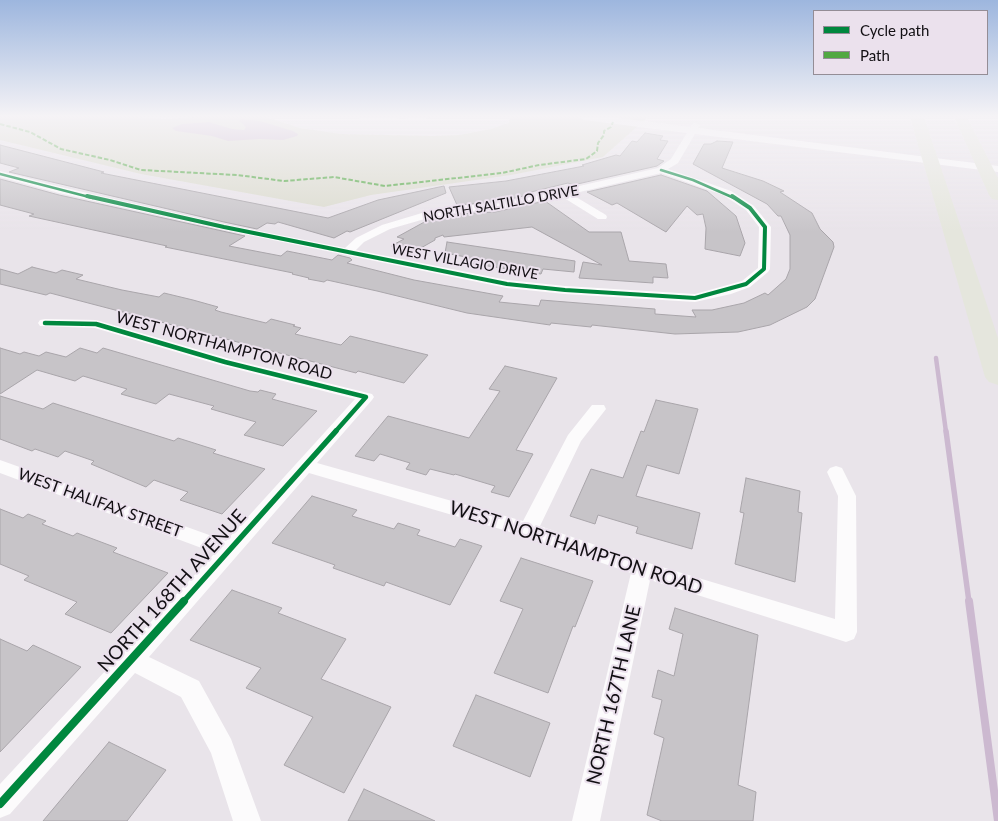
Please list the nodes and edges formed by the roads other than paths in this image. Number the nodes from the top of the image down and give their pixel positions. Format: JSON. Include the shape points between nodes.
{"nodes":[{"id":1,"x":678,"y":155,"type":"edge"},
{"id":2,"x":908,"y":155,"type":"edge"},
{"id":3,"x":929,"y":155,"type":"edge"},
{"id":4,"x":979,"y":155,"type":"edge"},
{"id":5,"x":913,"y":156,"type":"junction"},
{"id":6,"x":998,"y":165,"type":"edge"},
{"id":7,"x":998,"y":169,"type":"edge"},
{"id":8,"x":662,"y":170,"type":"junction"},
{"id":9,"x":0,"y":174,"type":"edge"},
{"id":10,"x":565,"y":194,"type":"junction"},
{"id":11,"x":998,"y":195,"type":"edge"},
{"id":12,"x":602,"y":217,"type":"dead end"},
{"id":13,"x":348,"y":251,"type":"junction"},
{"id":14,"x":45,"y":323,"type":"dead end"},
{"id":15,"x":998,"y":377,"type":"edge"},
{"id":16,"x":366,"y":397,"type":"joint"},
{"id":17,"x":598,"y":409,"type":"dead end"},
{"id":18,"x":0,"y":466,"type":"edge"},
{"id":19,"x":306,"y":466,"type":"junction"},
{"id":20,"x":836,"y":472,"type":"dead end"},
{"id":21,"x":528,"y":530,"type":"junction"},
{"id":22,"x":229,"y":550,"type":"junction"},
{"id":23,"x":642,"y":570,"type":"junction"},
{"id":24,"x":132,"y":660,"type":"junction"},
{"id":25,"x":0,"y":804,"type":"edge"},
{"id":26,"x":247,"y":821,"type":"edge"},
{"id":27,"x":586,"y":821,"type":"edge"}],
"edges":[{"from":1,"to":8,"type":"street","name":"NORTH SALTILLO DRIVE"},
{"from":2,"to":5,"type":"street"},
{"from":3,"to":15,"type":"highway"},
{"from":4,"to":11,"type":"highway"},
{"from":5,"to":6,"type":"street"},
{"from":5,"to":7,"type":"street"},
{"from":8,"to":10,"type":"street","name":"NORTH SALTILLO DRIVE"},
{"from":8,"to":13,"type":"street","name":"WEST VILLAGIO DRIVE","via":[[727,193],[750,208],[765,227],[764,269],[746,284],[726,291],[695,298],[646,297],[507,284]]},
{"from":9,"to":13,"type":"street","name":"WEST VILLAGIO DRIVE","via":[[59,190]]},
{"from":10,"to":12,"type":"street"},
{"from":10,"to":13,"type":"street","name":"NORTH SALTILLO DRIVE","via":[[426,215],[386,227],[360,240]]},
{"from":14,"to":16,"type":"street","name":"WEST NORTHAMPTON ROAD","via":[[96,324],[225,362]]},
{"from":16,"to":19,"type":"street","name":"NORTH 168TH AVENUE"},
{"from":17,"to":21,"type":"street","via":[[574,440]]},
{"from":18,"to":22,"type":"street","name":"WEST HALIFAX STREET"},
{"from":19,"to":21,"type":"street","name":"WEST NORTHAMPTON ROAD"},
{"from":19,"to":22,"type":"street","name":"NORTH 168TH AVENUE"},
{"from":20,"to":23,"type":"street","name":"WEST NORTHAMPTON ROAD","via":[[847,496],[846,632]]},
{"from":21,"to":23,"type":"street","name":"WEST NORTHAMPTON ROAD"},
{"from":22,"to":24,"type":"street","name":"NORTH 168TH AVENUE"},
{"from":23,"to":27,"type":"street","name":"NORTH 167TH LANE"},
{"from":24,"to":25,"type":"street","name":"NORTH 168TH AVENUE"},
{"from":24,"to":26,"type":"street","via":[[190,689],[222,748]]}]}
